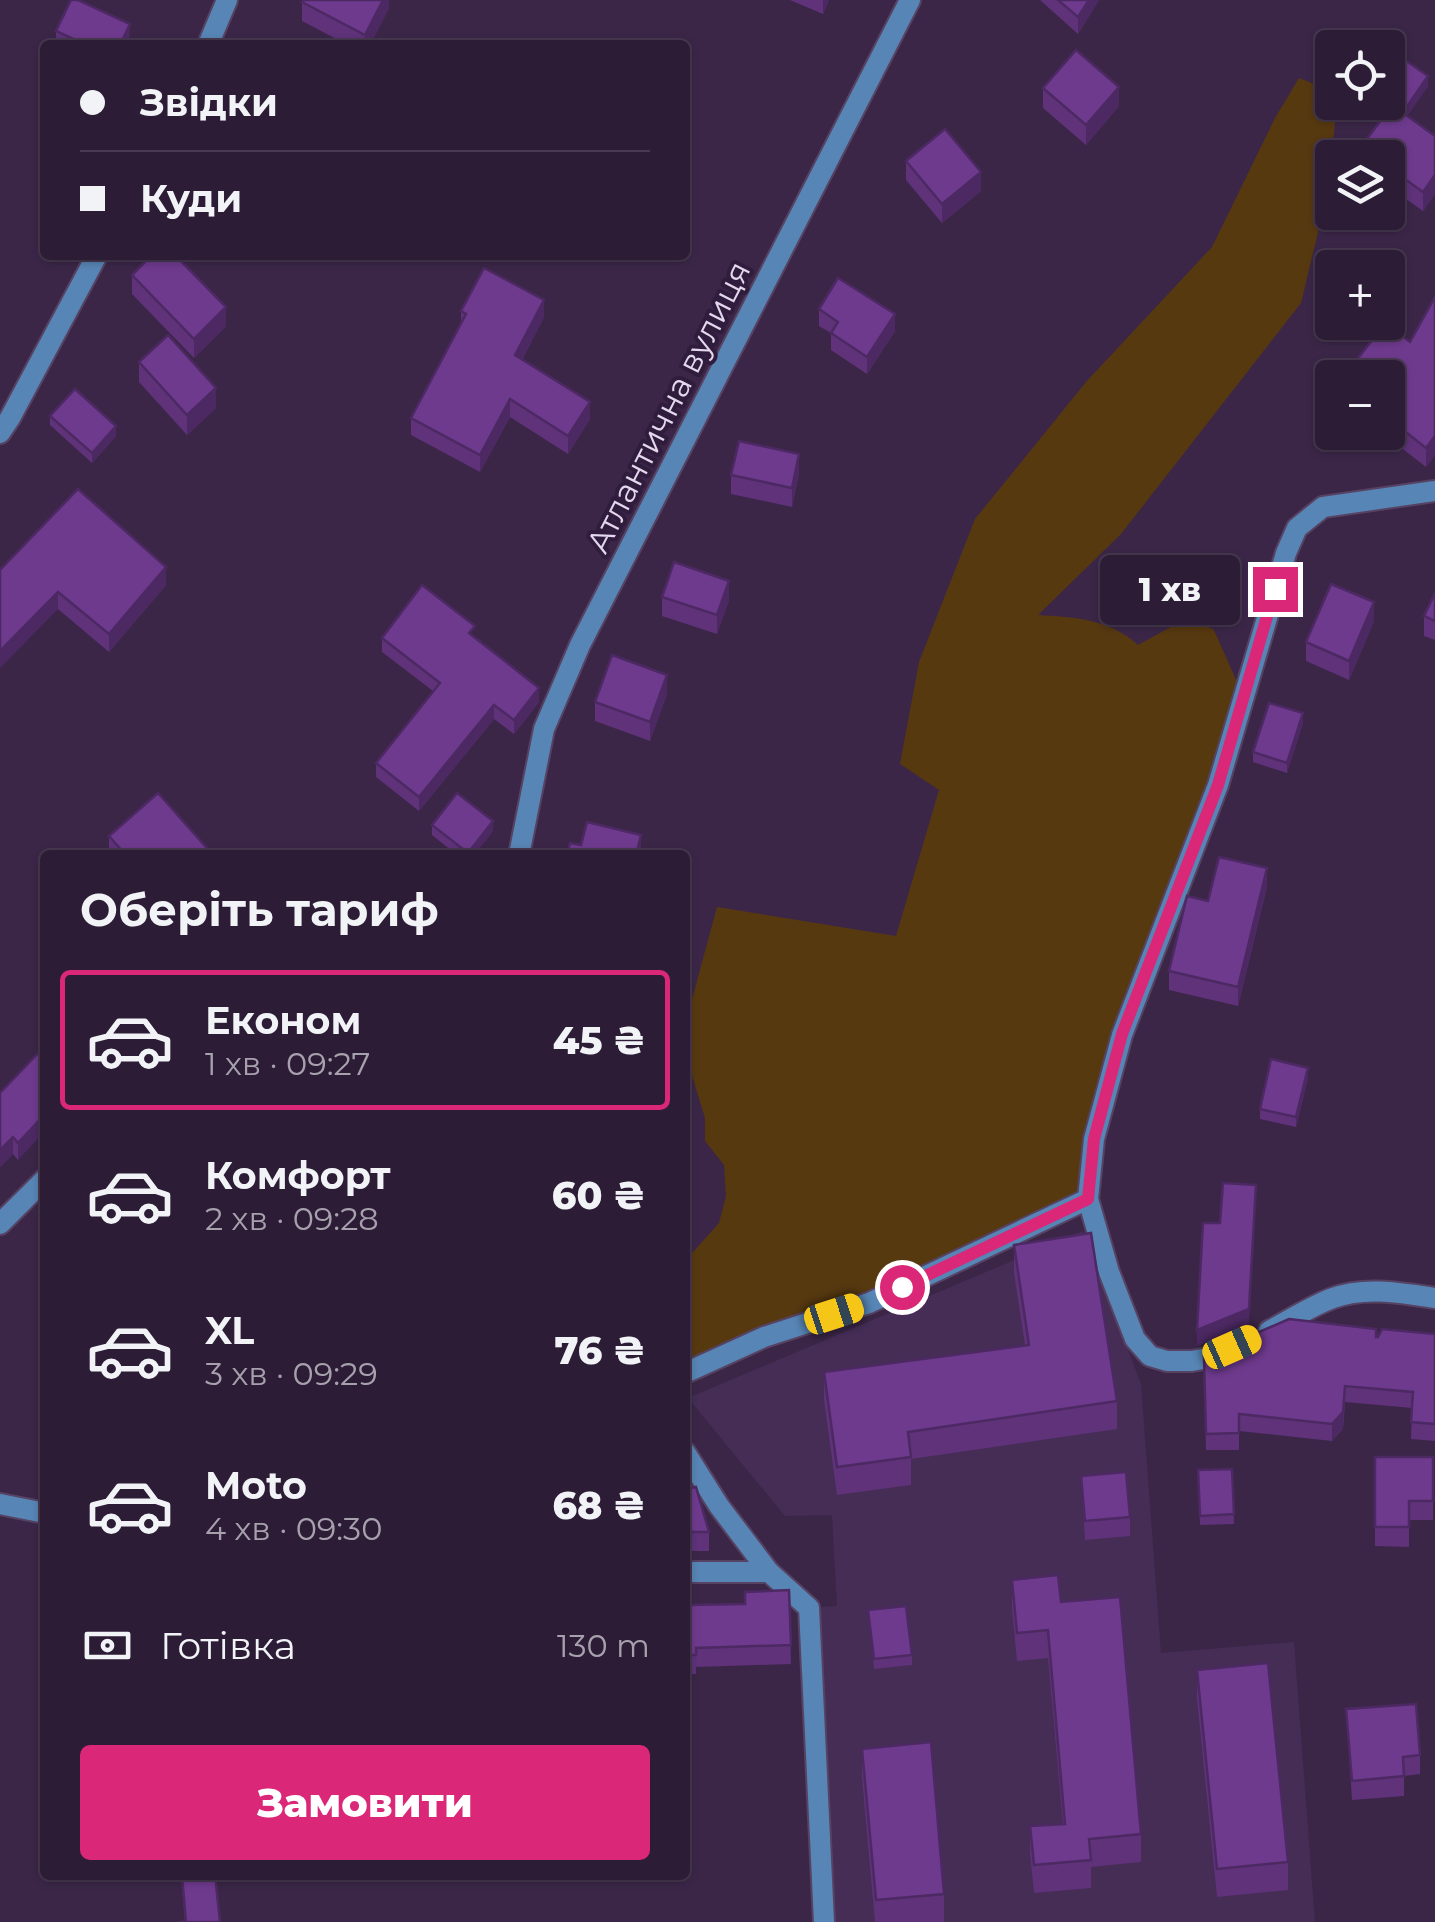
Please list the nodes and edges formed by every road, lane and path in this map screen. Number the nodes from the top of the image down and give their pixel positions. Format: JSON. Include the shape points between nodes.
{"nodes":[{"id":1,"x":227,"y":0,"type":"edge"},
{"id":2,"x":910,"y":0,"type":"edge"},
{"id":3,"x":210,"y":40,"type":"edge"},
{"id":4,"x":94,"y":260,"type":"edge"},
{"id":5,"x":0,"y":433,"type":"edge"},
{"id":6,"x":1435,"y":492,"type":"edge"},
{"id":7,"x":520,"y":850,"type":"edge"},
{"id":8,"x":40,"y":1184,"type":"edge"},
{"id":9,"x":1088,"y":1199,"type":"junction"},
{"id":10,"x":0,"y":1224,"type":"edge"},
{"id":11,"x":1435,"y":1298,"type":"edge"},
{"id":12,"x":690,"y":1370,"type":"edge"},
{"id":13,"x":690,"y":1460,"type":"edge"},
{"id":14,"x":0,"y":1504,"type":"edge"},
{"id":15,"x":40,"y":1511,"type":"edge"},
{"id":16,"x":690,"y":1572,"type":"edge"},
{"id":17,"x":769,"y":1572,"type":"junction"},
{"id":18,"x":824,"y":1922,"type":"edge"}],
"edges":[{"from":1,"to":3,"type":"street"},
{"from":2,"to":7,"type":"street","name":"Атлантична вулиця","via":[[580,646],[544,729]]},
{"from":4,"to":5,"type":"street"},
{"from":6,"to":9,"type":"street","via":[[1323,508],[1297,528],[1218,785],[1122,1034],[1094,1139]]},
{"from":8,"to":10,"type":"street"},
{"from":9,"to":11,"type":"street","via":[[1135,1339],[1150,1356],[1167,1361],[1208,1358],[1334,1298],[1367,1291]]},
{"from":9,"to":12,"type":"street","via":[[869,1303],[764,1336]]},
{"from":13,"to":17,"type":"street"},
{"from":14,"to":15,"type":"street"},
{"from":16,"to":17,"type":"street"},
{"from":17,"to":18,"type":"street","via":[[809,1608]]}]}
